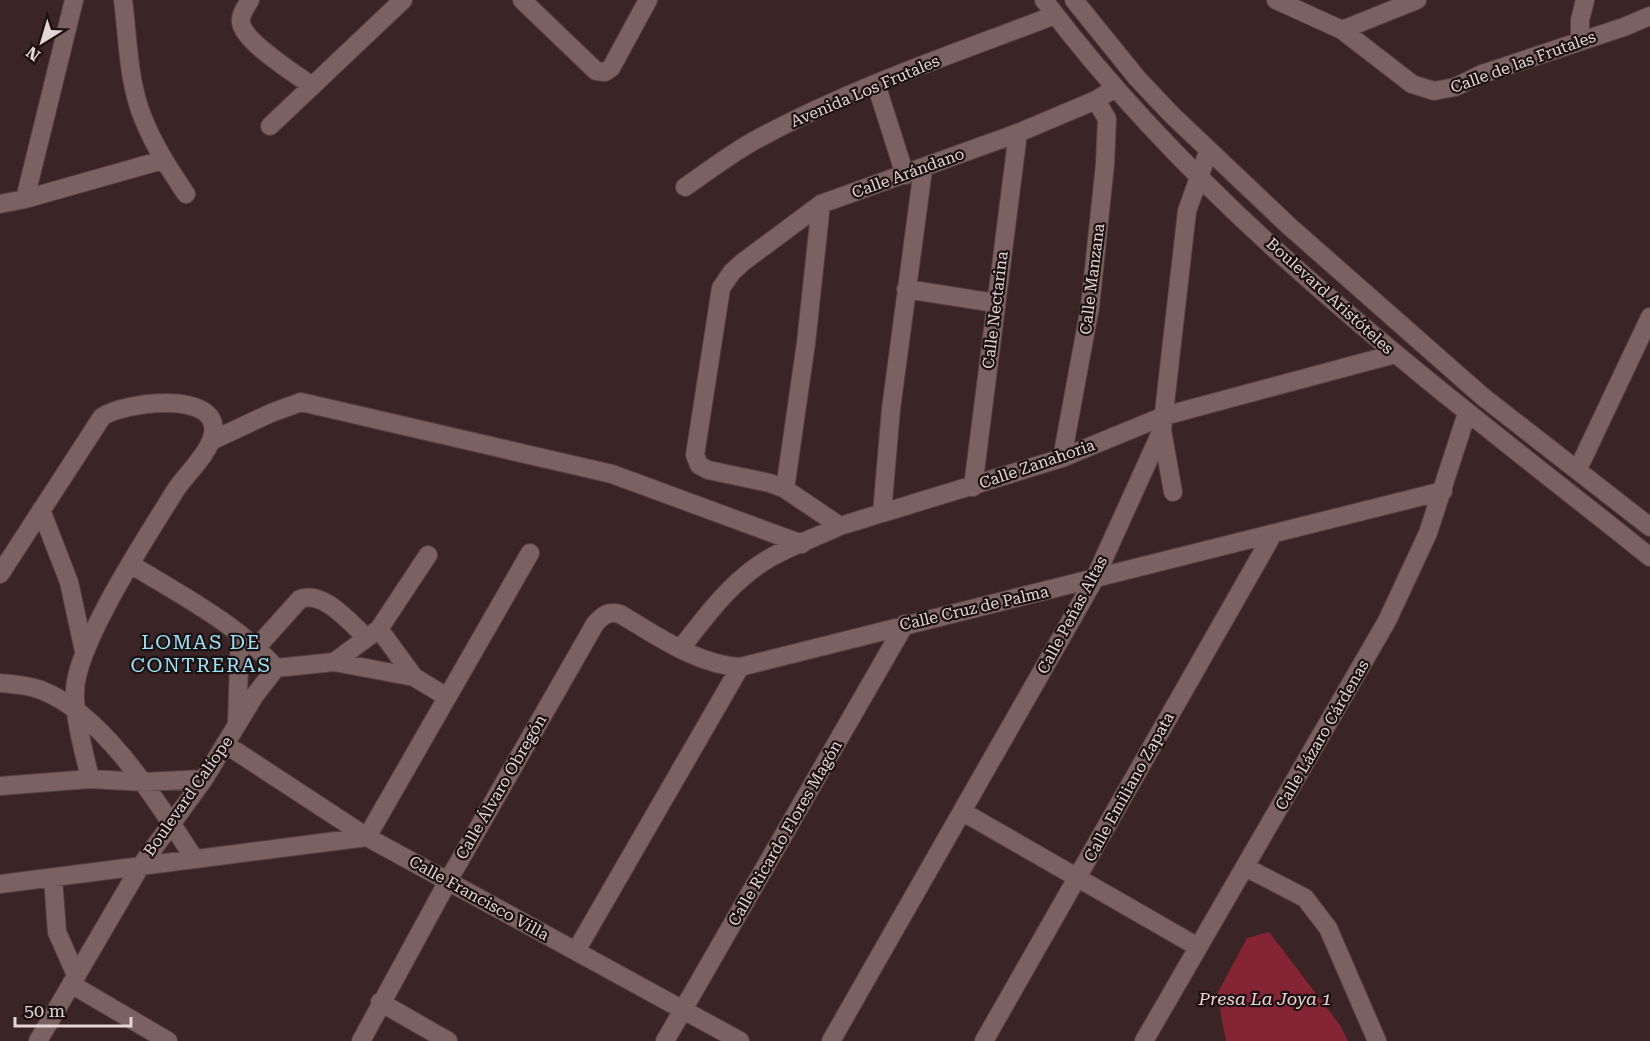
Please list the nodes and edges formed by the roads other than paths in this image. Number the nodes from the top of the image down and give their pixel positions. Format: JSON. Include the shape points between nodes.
{"nodes":[{"id":1,"x":74,"y":0,"type":"edge"},
{"id":2,"x":123,"y":0,"type":"edge"},
{"id":3,"x":250,"y":0,"type":"edge"},
{"id":4,"x":403,"y":0,"type":"edge"},
{"id":5,"x":522,"y":0,"type":"edge"},
{"id":6,"x":648,"y":0,"type":"edge"},
{"id":7,"x":1044,"y":0,"type":"edge"},
{"id":8,"x":1074,"y":0,"type":"edge"},
{"id":9,"x":1276,"y":0,"type":"edge"},
{"id":10,"x":1417,"y":0,"type":"edge"},
{"id":11,"x":1585,"y":0,"type":"edge"},
{"id":12,"x":1055,"y":15,"type":"junction"},
{"id":13,"x":1650,"y":15,"type":"edge"},
{"id":14,"x":1341,"y":30,"type":"junction"},
{"id":15,"x":1580,"y":41,"type":"junction"},
{"id":16,"x":876,"y":84,"type":"junction"},
{"id":17,"x":312,"y":86,"type":"junction"},
{"id":18,"x":1114,"y":88,"type":"junction"},
{"id":19,"x":1096,"y":100,"type":"junction"},
{"id":20,"x":270,"y":126,"type":"dead end"},
{"id":21,"x":1018,"y":133,"type":"junction"},
{"id":22,"x":1208,"y":152,"type":"junction"},
{"id":23,"x":163,"y":160,"type":"junction"},
{"id":24,"x":923,"y":169,"type":"junction"},
{"id":25,"x":905,"y":175,"type":"junction"},
{"id":26,"x":1198,"y":177,"type":"junction"},
{"id":27,"x":684,"y":187,"type":"dead end"},
{"id":28,"x":186,"y":194,"type":"dead end"},
{"id":29,"x":25,"y":200,"type":"junction"},
{"id":30,"x":0,"y":204,"type":"edge"},
{"id":31,"x":820,"y":204,"type":"junction"},
{"id":32,"x":906,"y":289,"type":"junction"},
{"id":33,"x":995,"y":303,"type":"junction"},
{"id":34,"x":1650,"y":317,"type":"edge"},
{"id":35,"x":1395,"y":354,"type":"junction"},
{"id":36,"x":1467,"y":413,"type":"junction"},
{"id":37,"x":1163,"y":423,"type":"junction"},
{"id":38,"x":211,"y":441,"type":"junction"},
{"id":39,"x":1062,"y":458,"type":"junction"},
{"id":40,"x":1578,"y":470,"type":"junction"},
{"id":41,"x":973,"y":487,"type":"junction"},
{"id":42,"x":785,"y":489,"type":"junction"},
{"id":43,"x":1443,"y":491,"type":"junction"},
{"id":44,"x":1173,"y":492,"type":"dead end"},
{"id":45,"x":41,"y":510,"type":"junction"},
{"id":46,"x":882,"y":513,"type":"junction"},
{"id":47,"x":840,"y":526,"type":"junction"},
{"id":48,"x":1650,"y":526,"type":"edge"},
{"id":49,"x":1273,"y":534,"type":"junction"},
{"id":50,"x":802,"y":544,"type":"junction"},
{"id":51,"x":530,"y":554,"type":"dead end"},
{"id":52,"x":428,"y":555,"type":"dead end"},
{"id":53,"x":1650,"y":557,"type":"edge"},
{"id":54,"x":132,"y":565,"type":"junction"},
{"id":55,"x":0,"y":574,"type":"edge"},
{"id":56,"x":1094,"y":580,"type":"junction"},
{"id":57,"x":620,"y":614,"type":"joint"},
{"id":58,"x":905,"y":624,"type":"junction"},
{"id":59,"x":373,"y":633,"type":"junction"},
{"id":60,"x":240,"y":634,"type":"junction"},
{"id":61,"x":257,"y":647,"type":"junction"},
{"id":62,"x":681,"y":648,"type":"junction"},
{"id":63,"x":84,"y":651,"type":"junction"},
{"id":64,"x":334,"y":662,"type":"junction"},
{"id":65,"x":740,"y":667,"type":"junction"},
{"id":66,"x":276,"y":668,"type":"junction"},
{"id":67,"x":414,"y":678,"type":"junction"},
{"id":68,"x":0,"y":683,"type":"edge"},
{"id":69,"x":447,"y":697,"type":"junction"},
{"id":70,"x":75,"y":709,"type":"junction"},
{"id":71,"x":236,"y":725,"type":"junction"},
{"id":72,"x":225,"y":744,"type":"junction"},
{"id":73,"x":90,"y":779,"type":"junction"},
{"id":74,"x":204,"y":779,"type":"junction"},
{"id":75,"x":144,"y":782,"type":"junction"},
{"id":76,"x":0,"y":786,"type":"edge"},
{"id":77,"x":963,"y":812,"type":"junction"},
{"id":78,"x":170,"y":822,"type":"junction"},
{"id":79,"x":367,"y":837,"type":"junction"},
{"id":80,"x":194,"y":858,"type":"junction"},
{"id":81,"x":140,"y":867,"type":"junction"},
{"id":82,"x":1245,"y":867,"type":"junction"},
{"id":83,"x":53,"y":878,"type":"junction"},
{"id":84,"x":1078,"y":878,"type":"junction"},
{"id":85,"x":448,"y":881,"type":"junction"},
{"id":86,"x":0,"y":884,"type":"edge"},
{"id":87,"x":1198,"y":947,"type":"junction"},
{"id":88,"x":576,"y":951,"type":"junction"},
{"id":89,"x":73,"y":980,"type":"junction"},
{"id":90,"x":380,"y":1002,"type":"junction"},
{"id":91,"x":683,"y":1011,"type":"junction"},
{"id":92,"x":38,"y":1041,"type":"edge"},
{"id":93,"x":168,"y":1041,"type":"edge"},
{"id":94,"x":361,"y":1041,"type":"edge"},
{"id":95,"x":448,"y":1041,"type":"edge"},
{"id":96,"x":665,"y":1041,"type":"edge"},
{"id":97,"x":740,"y":1041,"type":"edge"},
{"id":98,"x":831,"y":1041,"type":"edge"},
{"id":99,"x":984,"y":1041,"type":"edge"},
{"id":100,"x":1144,"y":1041,"type":"edge"},
{"id":101,"x":1377,"y":1041,"type":"edge"}],
"edges":[{"from":1,"to":29,"type":"street"},
{"from":2,"to":23,"type":"street","via":[[142,117]]},
{"from":3,"to":17,"type":"street","via":[[241,22],[245,32]]},
{"from":4,"to":17,"type":"street"},
{"from":5,"to":6,"type":"street","via":[[596,71],[605,72],[611,68]]},
{"from":7,"to":12,"type":"street","name":"Boulevard Aristóteles"},
{"from":8,"to":22,"type":"street","name":"Boulevard Aristóteles","via":[[1137,78]]},
{"from":9,"to":14,"type":"street","name":"Calle de las Frutales"},
{"from":10,"to":14,"type":"street"},
{"from":11,"to":15,"type":"street"},
{"from":12,"to":16,"type":"street","name":"Avenida Los Frutales"},
{"from":12,"to":18,"type":"street","name":"Boulevard Aristóteles"},
{"from":13,"to":15,"type":"street","name":"Calle de las Frutales"},
{"from":14,"to":15,"type":"street","name":"Calle de las Frutales","via":[[1412,84],[1434,91],[1455,87]]},
{"from":16,"to":25,"type":"street"},
{"from":16,"to":27,"type":"street","name":"Avenida Los Frutales","via":[[758,139]]},
{"from":17,"to":20,"type":"street"},
{"from":18,"to":19,"type":"street","name":"Calle Arándano"},
{"from":18,"to":26,"type":"street","name":"Boulevard Aristóteles"},
{"from":19,"to":21,"type":"street","name":"Calle Arándano"},
{"from":19,"to":39,"type":"street","name":"Calle Manzana","via":[[1107,118],[1105,164],[1090,307]]},
{"from":21,"to":24,"type":"street","name":"Calle Arándano"},
{"from":21,"to":33,"type":"street","name":"Calle Nectarina"},
{"from":22,"to":26,"type":"street","name":"Calle Peñas Altas"},
{"from":22,"to":40,"type":"street","name":"Boulevard Aristóteles","via":[[1482,396]]},
{"from":23,"to":28,"type":"street"},
{"from":23,"to":29,"type":"street"},
{"from":24,"to":25,"type":"street","name":"Calle Arándano"},
{"from":24,"to":32,"type":"street"},
{"from":25,"to":31,"type":"street","name":"Calle Arándano"},
{"from":26,"to":35,"type":"street","name":"Boulevard Aristóteles"},
{"from":26,"to":37,"type":"street","name":"Calle Peñas Altas","via":[[1187,210]]},
{"from":29,"to":30,"type":"street"},
{"from":31,"to":42,"type":"street","via":[[806,343]]},
{"from":31,"to":42,"type":"street","name":"Calle Arándano","via":[[743,262],[721,288],[696,455],[699,465],[708,471]]},
{"from":32,"to":33,"type":"street"},
{"from":32,"to":46,"type":"street"},
{"from":33,"to":41,"type":"street","name":"Calle Nectarina"},
{"from":34,"to":40,"type":"street"},
{"from":35,"to":36,"type":"street","name":"Boulevard Aristóteles"},
{"from":35,"to":37,"type":"street","name":"Calle Zanahoria"},
{"from":36,"to":43,"type":"street","name":"Calle Lázaro Cárdenas"},
{"from":36,"to":53,"type":"street","name":"Boulevard Aristóteles"},
{"from":37,"to":39,"type":"street","name":"Calle Zanahoria"},
{"from":37,"to":44,"type":"street"},
{"from":37,"to":56,"type":"street","name":"Calle Peñas Altas"},
{"from":38,"to":45,"type":"street","via":[[212,422],[197,407],[121,407],[102,417]]},
{"from":38,"to":50,"type":"street","via":[[301,402],[612,474]]},
{"from":38,"to":54,"type":"street","via":[[176,490]]},
{"from":39,"to":41,"type":"street","name":"Calle Zanahoria"},
{"from":40,"to":48,"type":"street","name":"Boulevard Aristóteles"},
{"from":41,"to":46,"type":"street","name":"Calle Zanahoria"},
{"from":42,"to":47,"type":"street"},
{"from":43,"to":49,"type":"street","name":"Calle Cruz de Palma"},
{"from":43,"to":82,"type":"street","name":"Calle Lázaro Cárdenas","via":[[1388,621]]},
{"from":45,"to":55,"type":"street"},
{"from":45,"to":63,"type":"street","via":[[69,582]]},
{"from":46,"to":47,"type":"street","name":"Calle Zanahoria"},
{"from":47,"to":50,"type":"street","name":"Calle Zanahoria"},
{"from":49,"to":56,"type":"street","name":"Calle Cruz de Palma"},
{"from":49,"to":84,"type":"street","name":"Calle Emiliano Zapata"},
{"from":50,"to":62,"type":"street","name":"Calle Zanahoria","via":[[770,558],[747,574],[718,601]]},
{"from":51,"to":69,"type":"street"},
{"from":52,"to":59,"type":"street"},
{"from":54,"to":60,"type":"street"},
{"from":54,"to":63,"type":"street"},
{"from":56,"to":58,"type":"street","name":"Calle Cruz de Palma"},
{"from":56,"to":77,"type":"street","name":"Calle Peñas Altas"},
{"from":57,"to":62,"type":"street","name":"Calle Cruz de Palma"},
{"from":57,"to":85,"type":"street","name":"Calle Álvaro Obregón","via":[[603,615],[595,624]]},
{"from":58,"to":65,"type":"street","name":"Calle Cruz de Palma"},
{"from":58,"to":91,"type":"street","name":"Calle Ricardo Flores Magón"},
{"from":59,"to":61,"type":"street","via":[[310,595],[300,599]]},
{"from":59,"to":64,"type":"street"},
{"from":59,"to":67,"type":"street"},
{"from":60,"to":61,"type":"street"},
{"from":60,"to":71,"type":"street"},
{"from":61,"to":66,"type":"street"},
{"from":62,"to":65,"type":"street","name":"Calle Cruz de Palma","via":[[717,663]]},
{"from":63,"to":70,"type":"street","via":[[75,687]]},
{"from":64,"to":66,"type":"street"},
{"from":64,"to":67,"type":"street"},
{"from":65,"to":88,"type":"street"},
{"from":66,"to":71,"type":"street","name":"Boulevard Calíope"},
{"from":67,"to":69,"type":"street"},
{"from":68,"to":70,"type":"street","via":[[39,689]]},
{"from":69,"to":79,"type":"street"},
{"from":70,"to":73,"type":"street"},
{"from":70,"to":75,"type":"street"},
{"from":71,"to":72,"type":"street","name":"Boulevard Calíope"},
{"from":72,"to":74,"type":"street","name":"Boulevard Calíope"},
{"from":72,"to":79,"type":"street","name":"Calle Francisco Villa"},
{"from":73,"to":75,"type":"street"},
{"from":73,"to":76,"type":"street"},
{"from":74,"to":75,"type":"street"},
{"from":74,"to":78,"type":"street","name":"Boulevard Calíope"},
{"from":75,"to":78,"type":"street"},
{"from":77,"to":84,"type":"street"},
{"from":77,"to":98,"type":"street","name":"Calle Peñas Altas"},
{"from":78,"to":80,"type":"street"},
{"from":78,"to":81,"type":"street","name":"Boulevard Calíope"},
{"from":79,"to":80,"type":"street"},
{"from":79,"to":85,"type":"street","name":"Calle Francisco Villa"},
{"from":80,"to":81,"type":"street"},
{"from":81,"to":83,"type":"street"},
{"from":81,"to":89,"type":"street","name":"Boulevard Calíope"},
{"from":82,"to":87,"type":"street","name":"Calle Lázaro Cárdenas"},
{"from":82,"to":101,"type":"street","via":[[1305,898],[1328,928]]},
{"from":83,"to":86,"type":"street"},
{"from":83,"to":89,"type":"street","via":[[57,932]]},
{"from":84,"to":87,"type":"street"},
{"from":84,"to":99,"type":"street","name":"Calle Emiliano Zapata"},
{"from":85,"to":88,"type":"street","name":"Calle Francisco Villa"},
{"from":85,"to":90,"type":"street","name":"Calle Álvaro Obregón"},
{"from":87,"to":100,"type":"street","name":"Calle Lázaro Cárdenas"},
{"from":88,"to":91,"type":"street","name":"Calle Francisco Villa"},
{"from":89,"to":92,"type":"street","name":"Boulevard Calíope"},
{"from":89,"to":93,"type":"street"},
{"from":90,"to":94,"type":"street","name":"Calle Álvaro Obregón"},
{"from":90,"to":95,"type":"street"},
{"from":91,"to":96,"type":"street","name":"Calle Ricardo Flores Magón"},
{"from":91,"to":97,"type":"street","name":"Calle Francisco Villa"}]}
